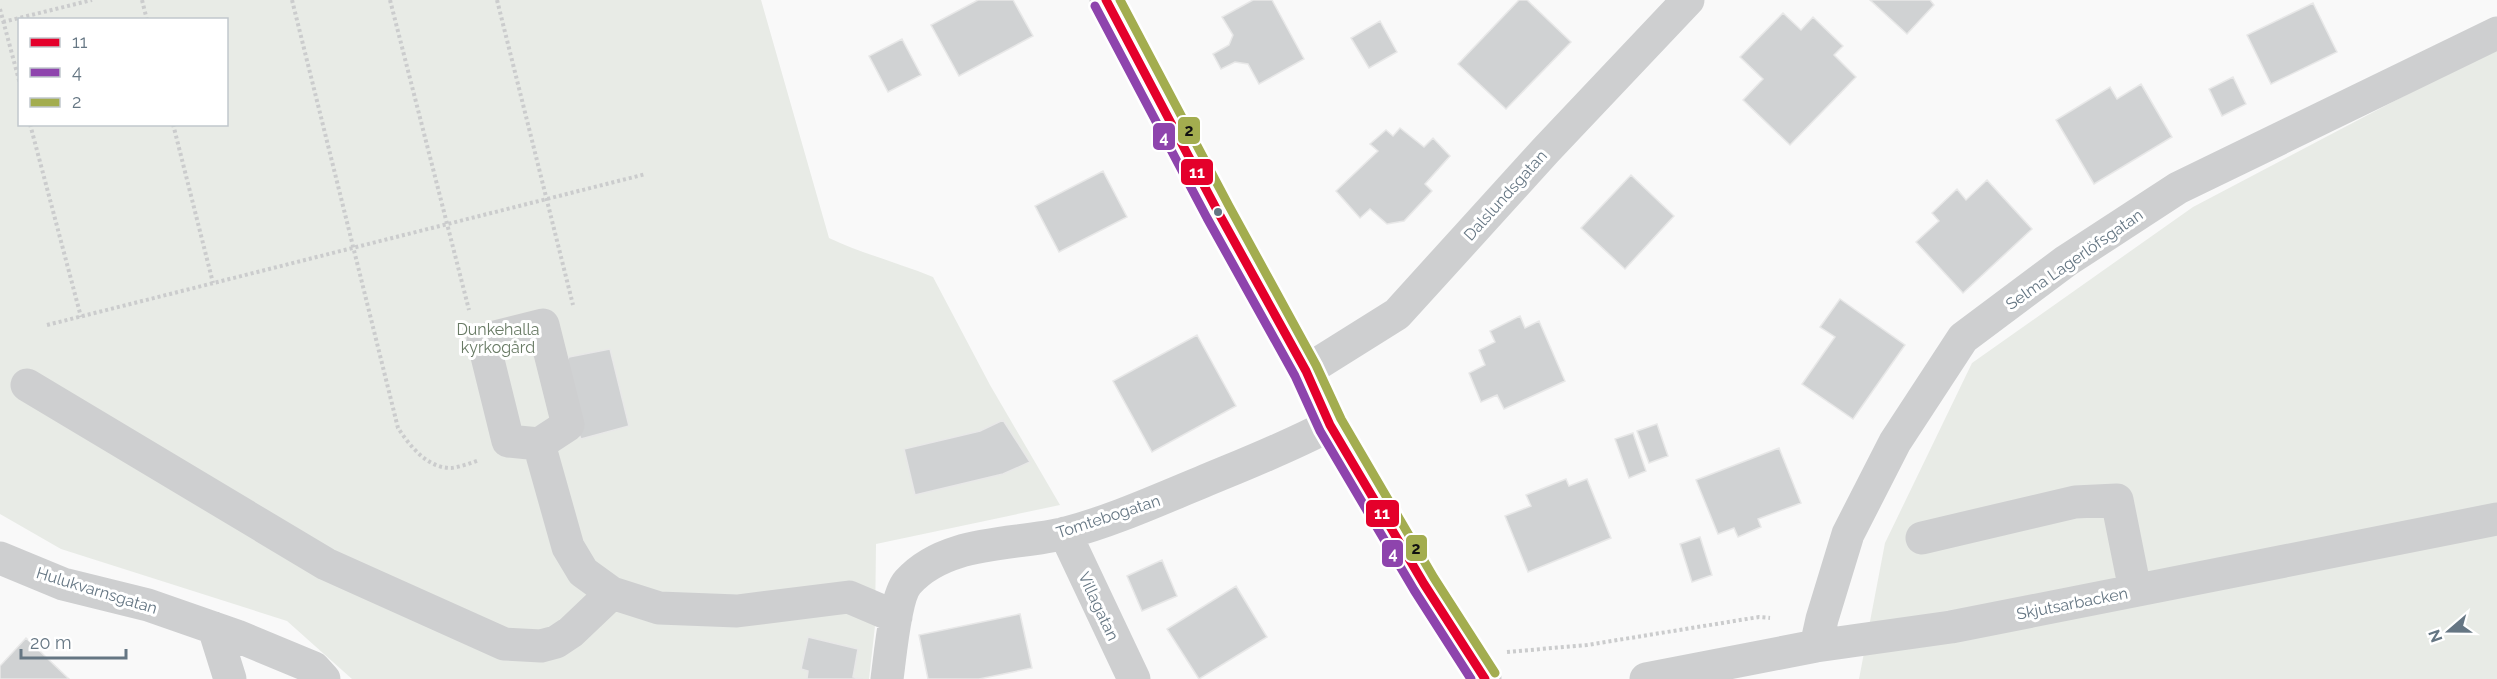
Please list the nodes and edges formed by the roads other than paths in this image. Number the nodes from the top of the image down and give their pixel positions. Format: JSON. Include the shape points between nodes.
{"nodes":[{"id":1,"x":1106,"y":0,"type":"edge"},
{"id":2,"x":1688,"y":0,"type":"edge"},
{"id":3,"x":2497,"y":33,"type":"edge"},
{"id":4,"x":1306,"y":371,"type":"junction"},
{"id":5,"x":27,"y":385,"type":"dead end"},
{"id":6,"x":1330,"y":425,"type":"junction"},
{"id":7,"x":524,"y":442,"type":"junction"},
{"id":8,"x":2497,"y":519,"type":"edge"},
{"id":9,"x":1065,"y":533,"type":"junction"},
{"id":10,"x":1922,"y":538,"type":"dead end"},
{"id":11,"x":0,"y":558,"type":"edge"},
{"id":12,"x":2135,"y":590,"type":"junction"},
{"id":13,"x":612,"y":593,"type":"junction"},
{"id":14,"x":896,"y":618,"type":"junction"},
{"id":15,"x":214,"y":628,"type":"junction"},
{"id":16,"x":1819,"y":633,"type":"junction"},
{"id":17,"x":1493,"y":665,"type":"edge"},
{"id":18,"x":230,"y":679,"type":"edge"},
{"id":19,"x":324,"y":679,"type":"edge"},
{"id":20,"x":887,"y":679,"type":"edge"},
{"id":21,"x":1134,"y":679,"type":"edge"},
{"id":22,"x":1646,"y":679,"type":"edge"}],
"edges":[{"from":1,"to":4,"type":"street"},
{"from":2,"to":4,"type":"street","name":"Dalslundsgatan","via":[[1397,314]]},
{"from":3,"to":16,"type":"street","name":"Selma Lagerlöfsgatan","via":[[2178,189],[2066,261],[1963,338],[1896,442],[1848,534]]},
{"from":4,"to":6,"type":"street"},
{"from":5,"to":13,"type":"street","via":[[326,564],[504,644],[541,646],[556,642],[588,618]]},
{"from":6,"to":9,"type":"street","name":"Tomtebogatan","via":[[1155,501]]},
{"from":6,"to":17,"type":"street","via":[[1424,584]]},
{"from":7,"to":7,"type":"street","via":[[568,425],[543,324],[483,340]]},
{"from":7,"to":13,"type":"street","via":[[568,547],[583,572]]},
{"from":8,"to":12,"type":"street","name":"Skjutsarbacken"},
{"from":9,"to":14,"type":"street","name":"Tomtebogatan","via":[[958,553],[929,564],[906,584]]},
{"from":9,"to":21,"type":"street","name":"Villagatan"},
{"from":10,"to":12,"type":"street","via":[[2075,502],[2117,500]]},
{"from":11,"to":15,"type":"street","name":"Hulukvarnsgatan","via":[[63,584],[148,605]]},
{"from":12,"to":16,"type":"street","name":"Skjutsarbacken","via":[[1951,627]]},
{"from":13,"to":14,"type":"street","via":[[659,608],[737,610],[849,597]]},
{"from":14,"to":20,"type":"street","name":"Tomtebogatan"},
{"from":15,"to":18,"type":"street"},
{"from":15,"to":19,"type":"street","name":"Hulukvarnsgatan","via":[[314,668]]},
{"from":16,"to":22,"type":"street","name":"Skjutsarbacken"}]}
